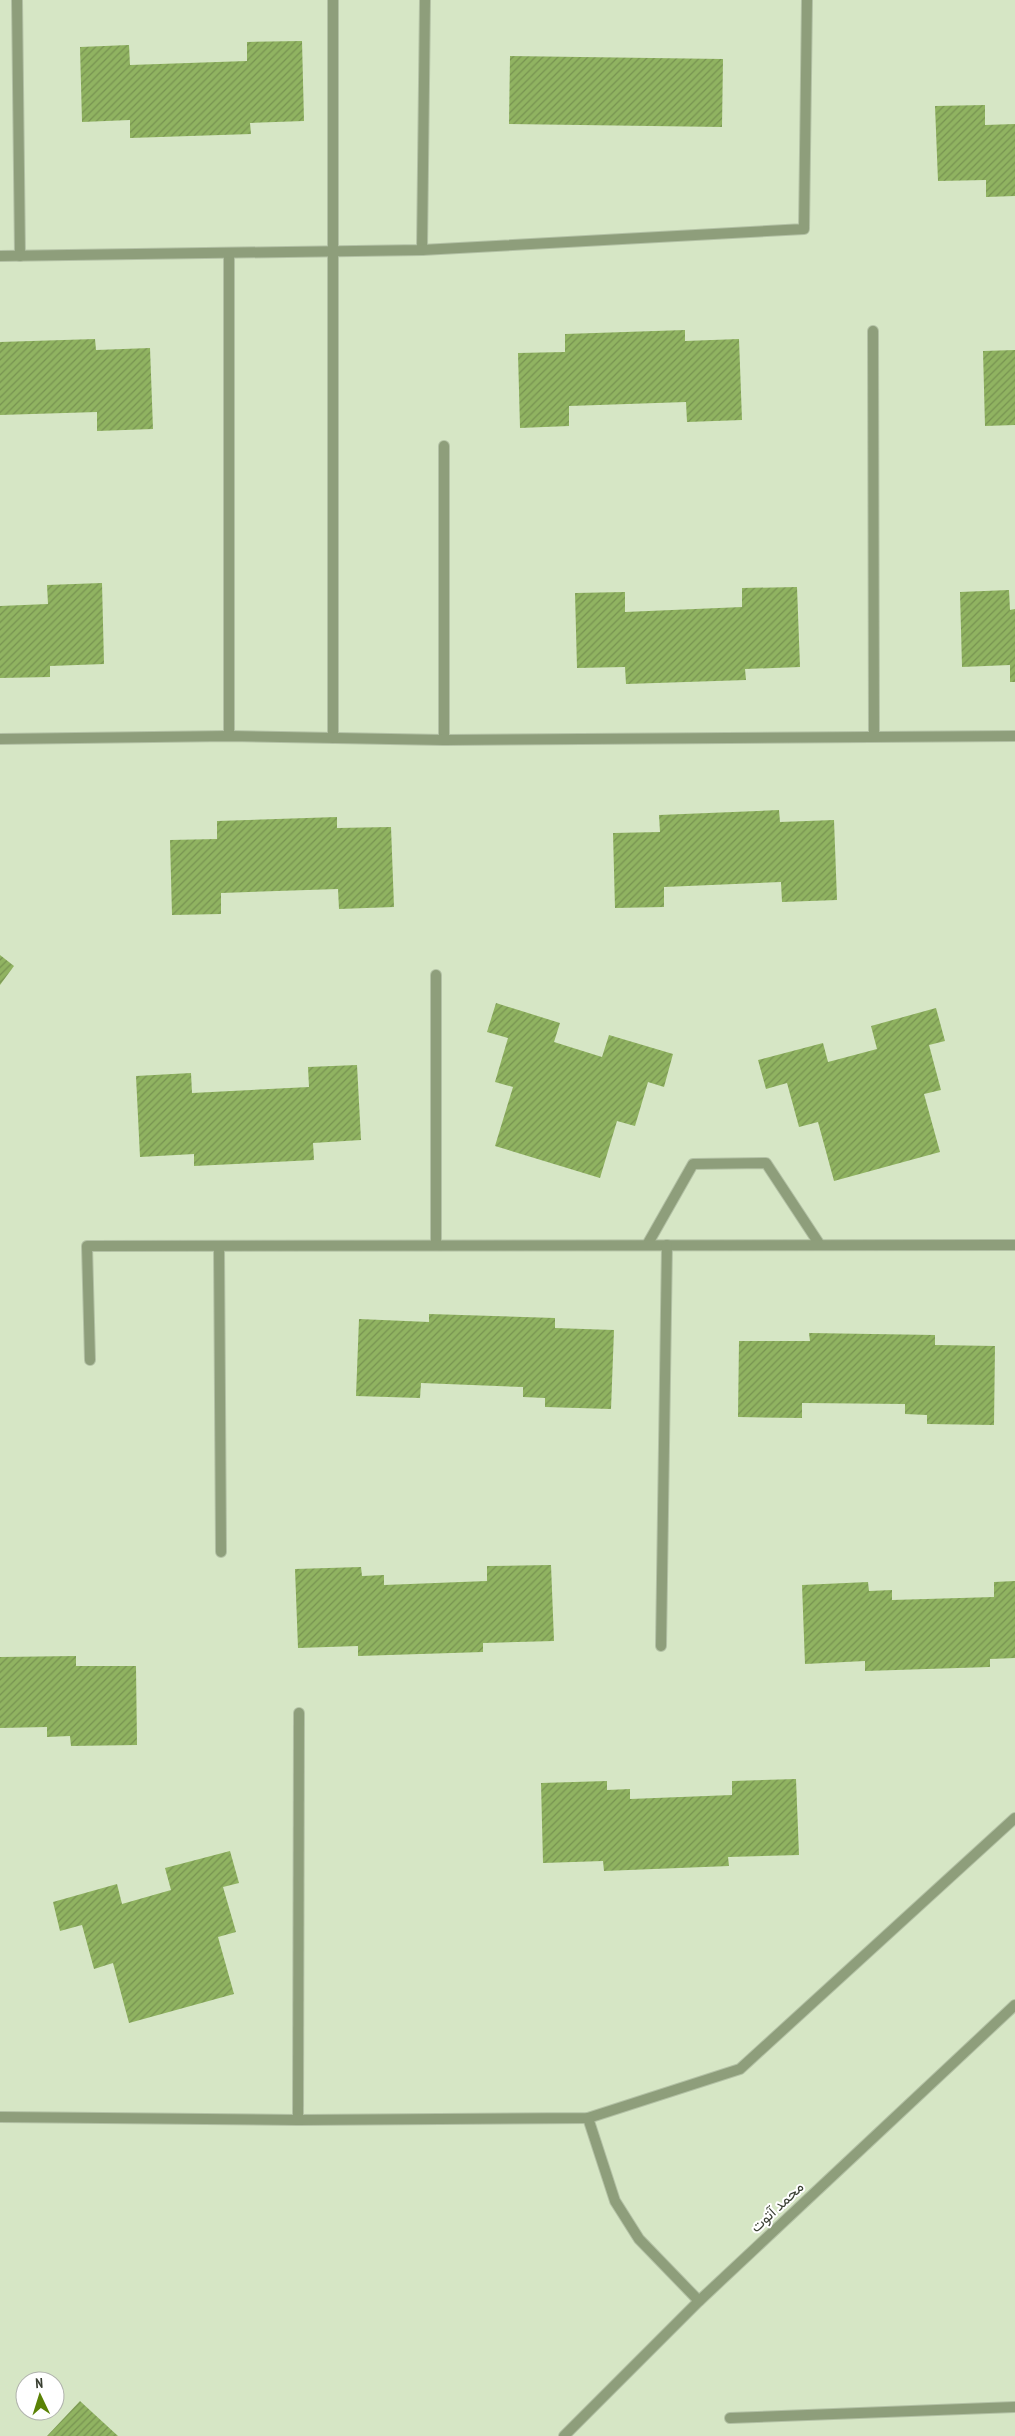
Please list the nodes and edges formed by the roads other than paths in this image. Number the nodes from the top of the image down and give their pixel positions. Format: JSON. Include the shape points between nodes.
{"nodes":[{"id":1,"x":16,"y":0,"type":"edge"},
{"id":2,"x":334,"y":0,"type":"edge"},
{"id":3,"x":425,"y":0,"type":"edge"},
{"id":4,"x":807,"y":0,"type":"edge"},
{"id":5,"x":422,"y":250,"type":"junction"},
{"id":6,"x":335,"y":252,"type":"junction"},
{"id":7,"x":229,"y":254,"type":"junction"},
{"id":8,"x":0,"y":256,"type":"edge"},
{"id":9,"x":20,"y":256,"type":"junction"},
{"id":10,"x":873,"y":331,"type":"dead end"},
{"id":11,"x":444,"y":446,"type":"dead end"},
{"id":12,"x":229,"y":736,"type":"junction"},
{"id":13,"x":874,"y":736,"type":"junction"},
{"id":14,"x":1015,"y":736,"type":"edge"},
{"id":15,"x":333,"y":738,"type":"junction"},
{"id":16,"x":0,"y":739,"type":"edge"},
{"id":17,"x":444,"y":740,"type":"junction"},
{"id":18,"x":436,"y":975,"type":"dead end"},
{"id":19,"x":436,"y":1245,"type":"junction"},
{"id":20,"x":647,"y":1245,"type":"junction"},
{"id":21,"x":667,"y":1245,"type":"junction"},
{"id":22,"x":820,"y":1245,"type":"junction"},
{"id":23,"x":1015,"y":1245,"type":"edge"},
{"id":24,"x":219,"y":1246,"type":"junction"},
{"id":25,"x":90,"y":1360,"type":"dead end"},
{"id":26,"x":221,"y":1552,"type":"dead end"},
{"id":27,"x":661,"y":1646,"type":"dead end"},
{"id":28,"x":299,"y":1713,"type":"dead end"},
{"id":29,"x":1015,"y":1818,"type":"edge"},
{"id":30,"x":1015,"y":2005,"type":"edge"},
{"id":31,"x":0,"y":2117,"type":"edge"},
{"id":32,"x":588,"y":2118,"type":"junction"},
{"id":33,"x":298,"y":2120,"type":"junction"},
{"id":34,"x":699,"y":2302,"type":"junction"},
{"id":35,"x":1015,"y":2407,"type":"edge"},
{"id":36,"x":730,"y":2418,"type":"dead end"},
{"id":37,"x":564,"y":2436,"type":"edge"}],
"edges":[{"from":1,"to":9,"type":"street"},
{"from":2,"to":6,"type":"street"},
{"from":3,"to":5,"type":"street"},
{"from":4,"to":5,"type":"street","via":[[804,229]]},
{"from":5,"to":6,"type":"street"},
{"from":6,"to":7,"type":"street"},
{"from":6,"to":15,"type":"street"},
{"from":7,"to":9,"type":"street"},
{"from":7,"to":12,"type":"street"},
{"from":8,"to":9,"type":"street"},
{"from":10,"to":13,"type":"street"},
{"from":11,"to":17,"type":"street"},
{"from":12,"to":15,"type":"street"},
{"from":12,"to":16,"type":"street"},
{"from":13,"to":14,"type":"street"},
{"from":13,"to":17,"type":"street"},
{"from":15,"to":17,"type":"street"},
{"from":18,"to":19,"type":"street"},
{"from":19,"to":20,"type":"street"},
{"from":19,"to":24,"type":"street"},
{"from":20,"to":21,"type":"street"},
{"from":20,"to":22,"type":"street","via":[[693,1164],[766,1163]]},
{"from":21,"to":22,"type":"street"},
{"from":21,"to":27,"type":"street"},
{"from":22,"to":23,"type":"street"},
{"from":24,"to":25,"type":"street","via":[[87,1246]]},
{"from":24,"to":26,"type":"street"},
{"from":28,"to":33,"type":"street"},
{"from":29,"to":32,"type":"street","via":[[740,2069]]},
{"from":30,"to":34,"type":"street","name":"محمد آتوت"},
{"from":31,"to":33,"type":"street"},
{"from":32,"to":33,"type":"street"},
{"from":32,"to":34,"type":"street","via":[[615,2201],[639,2238]]},
{"from":34,"to":37,"type":"street","name":"محمد آتوت"},
{"from":35,"to":36,"type":"street"}]}
